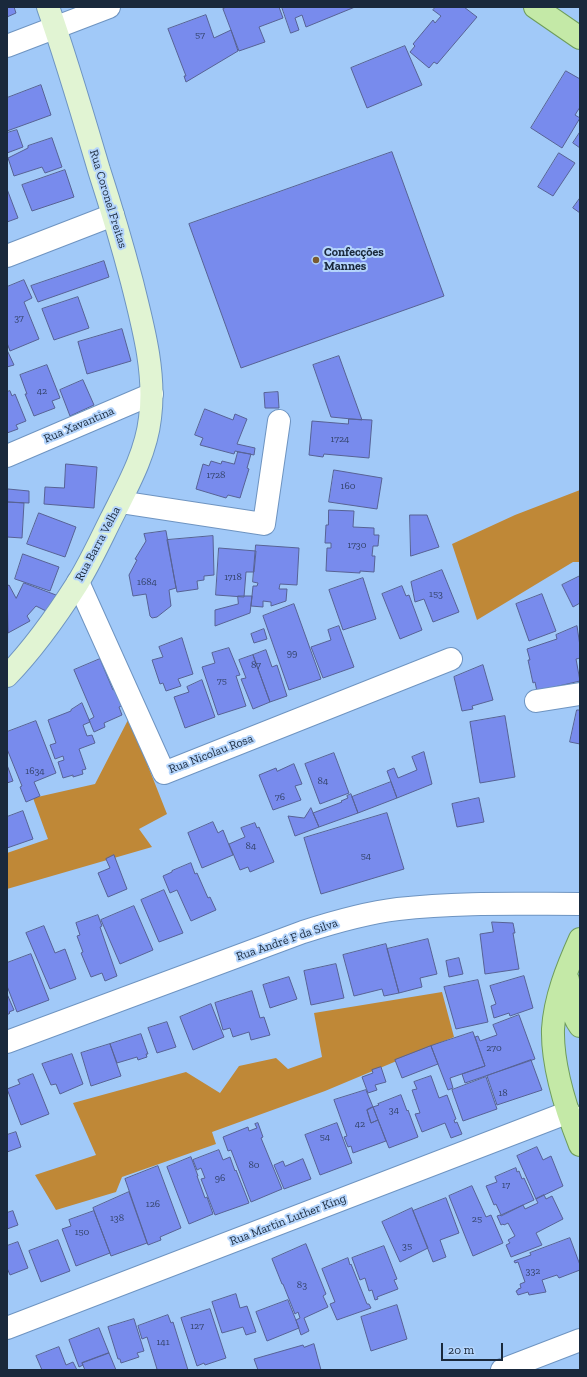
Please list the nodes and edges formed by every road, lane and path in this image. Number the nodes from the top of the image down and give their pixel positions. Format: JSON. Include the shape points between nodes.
{"nodes":[{"id":1,"x":48,"y":7,"type":"edge"},
{"id":2,"x":109,"y":7,"type":"edge"},
{"id":3,"x":534,"y":7,"type":"edge"},
{"id":4,"x":55,"y":28,"type":"junction"},
{"id":5,"x":580,"y":38,"type":"edge"},
{"id":6,"x":7,"y":46,"type":"edge"},
{"id":7,"x":113,"y":215,"type":"junction"},
{"id":8,"x":7,"y":256,"type":"edge"},
{"id":9,"x":152,"y":394,"type":"junction"},
{"id":10,"x":279,"y":422,"type":"dead end"},
{"id":11,"x":7,"y":456,"type":"edge"},
{"id":12,"x":120,"y":502,"type":"junction"},
{"id":13,"x":78,"y":582,"type":"junction"},
{"id":14,"x":451,"y":659,"type":"dead end"},
{"id":15,"x":7,"y":676,"type":"edge"},
{"id":16,"x":580,"y":694,"type":"edge"},
{"id":17,"x":536,"y":701,"type":"dead end"},
{"id":18,"x":580,"y":904,"type":"edge"},
{"id":19,"x":580,"y":939,"type":"edge"},
{"id":20,"x":567,"y":968,"type":"junction"},
{"id":21,"x":580,"y":1026,"type":"edge"},
{"id":22,"x":7,"y":1042,"type":"edge"},
{"id":23,"x":569,"y":1112,"type":"junction"},
{"id":24,"x":580,"y":1145,"type":"edge"},
{"id":25,"x":7,"y":1328,"type":"edge"},
{"id":26,"x":580,"y":1340,"type":"edge"},
{"id":27,"x":502,"y":1370,"type":"edge"}],
"edges":[{"from":1,"to":4,"type":"street","name":"Rua Coronel Freitas"},
{"from":2,"to":4,"type":"street"},
{"from":3,"to":5,"type":"main road"},
{"from":4,"to":6,"type":"street"},
{"from":4,"to":7,"type":"street","name":"Rua Coronel Freitas"},
{"from":7,"to":8,"type":"street"},
{"from":7,"to":9,"type":"street","name":"Rua Coronel Freitas","via":[[140,315],[148,354]]},
{"from":9,"to":11,"type":"street","name":"Rua Xavantina"},
{"from":9,"to":12,"type":"street","name":"Rua Barra Velha","via":[[146,441]]},
{"from":10,"to":12,"type":"street","via":[[264,524]]},
{"from":12,"to":13,"type":"street","name":"Rua Barra Velha"},
{"from":13,"to":14,"type":"street","name":"Rua Nicolau Rosa","via":[[164,773]]},
{"from":13,"to":15,"type":"street","name":"Rua Barra Velha","via":[[46,630]]},
{"from":16,"to":17,"type":"street"},
{"from":18,"to":22,"type":"street","name":"Rua André F da Silva","via":[[443,905],[361,915],[303,932]]},
{"from":19,"to":20,"type":"main road"},
{"from":20,"to":21,"type":"main road","via":[[570,1004]]},
{"from":20,"to":23,"type":"main road","via":[[557,1003],[554,1030],[560,1084]]},
{"from":23,"to":24,"type":"main road"},
{"from":23,"to":25,"type":"street","name":"Rua Martin Luther King"},
{"from":26,"to":27,"type":"street"}]}
